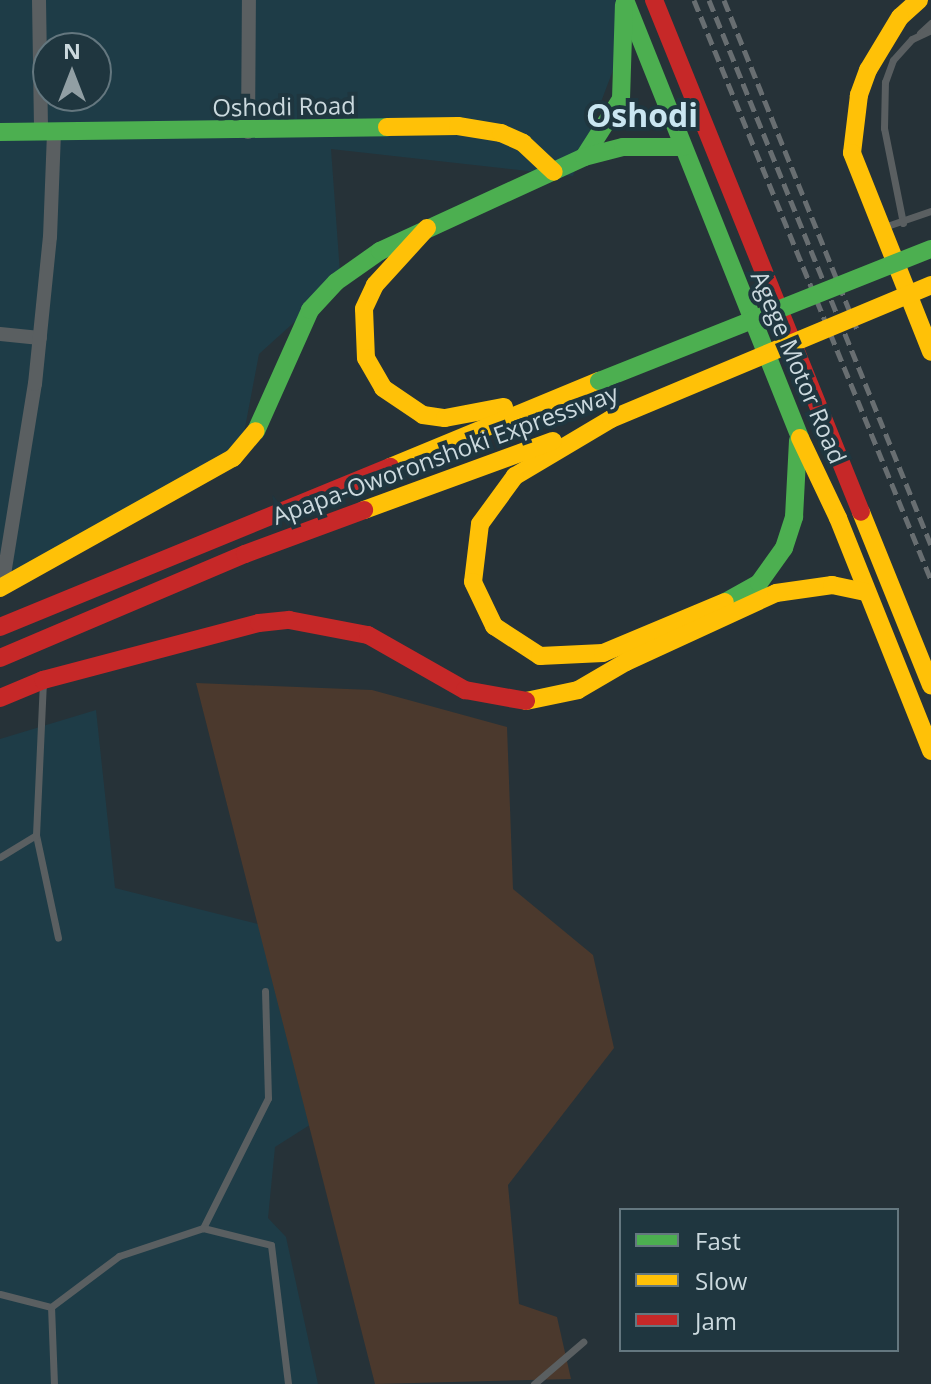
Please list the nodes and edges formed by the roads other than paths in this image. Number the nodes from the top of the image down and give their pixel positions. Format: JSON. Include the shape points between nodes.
{"nodes":[{"id":1,"x":39,"y":0,"type":"edge"},
{"id":2,"x":249,"y":0,"type":"edge"},
{"id":3,"x":624,"y":0,"type":"edge"},
{"id":4,"x":654,"y":0,"type":"edge"},
{"id":5,"x":919,"y":0,"type":"edge"},
{"id":6,"x":931,"y":23,"type":"edge"},
{"id":7,"x":931,"y":30,"type":"edge"},
{"id":8,"x":912,"y":39,"type":"junction"},
{"id":9,"x":0,"y":132,"type":"edge"},
{"id":10,"x":47,"y":132,"type":"junction"},
{"id":11,"x":248,"y":132,"type":"junction"},
{"id":12,"x":683,"y":147,"type":"junction"},
{"id":13,"x":584,"y":157,"type":"junction"},
{"id":14,"x":554,"y":172,"type":"junction"},
{"id":15,"x":931,"y":211,"type":"edge"},
{"id":16,"x":903,"y":223,"type":"junction"},
{"id":17,"x":427,"y":228,"type":"junction"},
{"id":18,"x":879,"y":229,"type":"junction"},
{"id":19,"x":931,"y":249,"type":"edge"},
{"id":20,"x":931,"y":285,"type":"edge"},
{"id":21,"x":918,"y":321,"type":"junction"},
{"id":22,"x":0,"y":334,"type":"edge"},
{"id":23,"x":931,"y":335,"type":"edge"},
{"id":24,"x":40,"y":338,"type":"junction"},
{"id":25,"x":931,"y":352,"type":"edge"},
{"id":26,"x":599,"y":381,"type":"junction"},
{"id":27,"x":611,"y":419,"type":"junction"},
{"id":28,"x":798,"y":435,"type":"junction"},
{"id":29,"x":1,"y":588,"type":"edge"},
{"id":30,"x":865,"y":592,"type":"junction"},
{"id":31,"x":0,"y":627,"type":"edge"},
{"id":32,"x":0,"y":658,"type":"edge"},
{"id":33,"x":43,"y":680,"type":"junction"},
{"id":34,"x":931,"y":685,"type":"edge"},
{"id":35,"x":0,"y":698,"type":"edge"},
{"id":36,"x":931,"y":751,"type":"edge"},
{"id":37,"x":36,"y":835,"type":"junction"},
{"id":38,"x":0,"y":857,"type":"edge"},
{"id":39,"x":58,"y":938,"type":"dead end"},
{"id":40,"x":265,"y":991,"type":"dead end"},
{"id":41,"x":203,"y":1228,"type":"junction"},
{"id":42,"x":0,"y":1294,"type":"edge"},
{"id":43,"x":51,"y":1307,"type":"junction"},
{"id":44,"x":583,"y":1342,"type":"dead end"},
{"id":45,"x":54,"y":1384,"type":"edge"},
{"id":46,"x":288,"y":1384,"type":"edge"},
{"id":47,"x":534,"y":1384,"type":"edge"}],
"edges":[{"from":1,"to":10,"type":"street"},
{"from":2,"to":11,"type":"street"},
{"from":3,"to":12,"type":"main road","name":"Agege Motor Road"},
{"from":3,"to":13,"type":"main road","via":[[621,99]]},
{"from":4,"to":34,"type":"main road","name":"Agege Motor Road"},
{"from":5,"to":18,"type":"main road","via":[[878,51],[853,125],[858,176]]},
{"from":6,"to":8,"type":"lane"},
{"from":7,"to":8,"type":"lane"},
{"from":8,"to":16,"type":"lane","via":[[893,60],[884,98],[884,128]]},
{"from":9,"to":10,"type":"main road","name":"Oshodi Road"},
{"from":10,"to":11,"type":"main road","name":"Oshodi Road"},
{"from":10,"to":24,"type":"street"},
{"from":11,"to":14,"type":"main road","name":"Oshodi Road","via":[[458,126],[501,133],[523,143]]},
{"from":12,"to":13,"type":"main road","via":[[623,147]]},
{"from":12,"to":28,"type":"main road","name":"Agege Motor Road"},
{"from":13,"to":14,"type":"main road"},
{"from":14,"to":17,"type":"main road"},
{"from":15,"to":16,"type":"lane"},
{"from":16,"to":18,"type":"lane"},
{"from":17,"to":26,"type":"main road","via":[[375,285],[364,309],[366,358],[383,388],[423,415],[477,414]]},
{"from":17,"to":29,"type":"main road","via":[[380,251],[336,282],[310,310],[277,392],[255,433],[233,458]]},
{"from":18,"to":21,"type":"main road"},
{"from":19,"to":26,"type":"main road","name":"Apapa-Oworonshoki Expressway","bridge":true},
{"from":20,"to":27,"type":"main road","name":"Apapa-Oworonshoki Expressway","bridge":true},
{"from":21,"to":23,"type":"main road"},
{"from":21,"to":25,"type":"main road"},
{"from":22,"to":24,"type":"street"},
{"from":24,"to":29,"type":"street"},
{"from":26,"to":31,"type":"main road","name":"Apapa-Oworonshoki Expressway"},
{"from":27,"to":28,"type":"main road","via":[[515,476],[480,524],[473,582],[494,626],[540,656],[603,653],[759,583],[784,548],[794,517]]},
{"from":27,"to":32,"type":"main road","name":"Apapa-Oworonshoki Expressway","via":[[245,554]]},
{"from":28,"to":30,"type":"main road","name":"Agege Motor Road","via":[[838,518]]},
{"from":30,"to":33,"type":"main road","via":[[832,585],[776,593],[626,662],[578,690],[540,700],[516,702],[465,690],[368,635],[289,620],[259,623]]},
{"from":30,"to":36,"type":"main road","name":"Agege Motor Road"},
{"from":33,"to":35,"type":"main road"},
{"from":33,"to":37,"type":"lane"},
{"from":37,"to":38,"type":"lane"},
{"from":37,"to":39,"type":"lane"},
{"from":40,"to":41,"type":"lane","via":[[268,1098]]},
{"from":41,"to":43,"type":"lane","via":[[119,1256]]},
{"from":41,"to":46,"type":"lane","via":[[271,1245]]},
{"from":42,"to":43,"type":"lane"},
{"from":43,"to":45,"type":"lane"},
{"from":44,"to":47,"type":"lane"}]}
